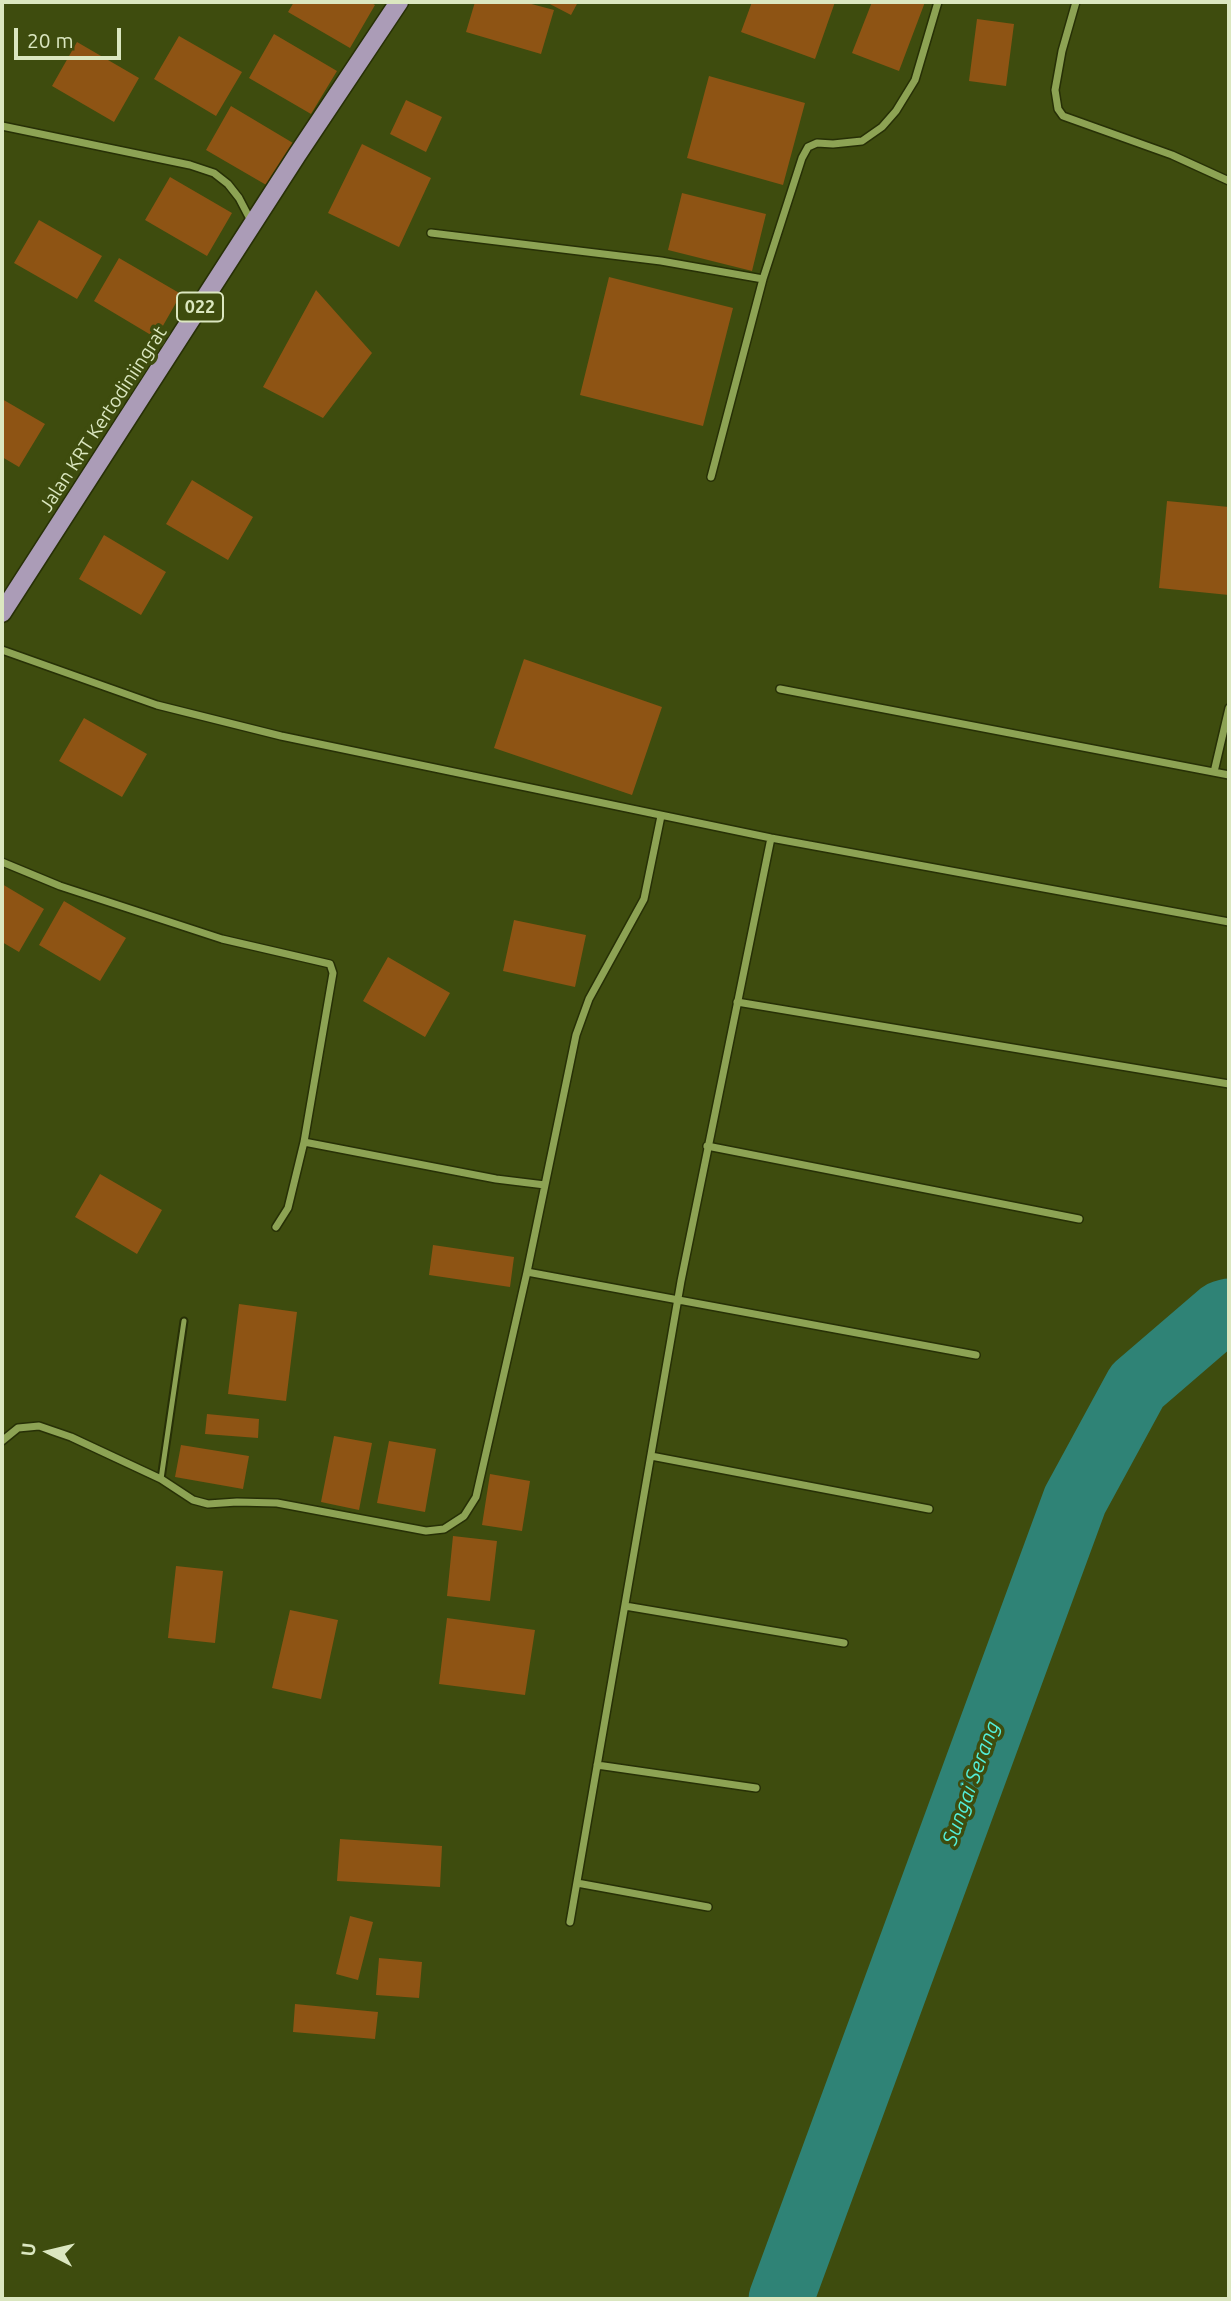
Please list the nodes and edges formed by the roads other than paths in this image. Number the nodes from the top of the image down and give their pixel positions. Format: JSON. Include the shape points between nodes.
{"nodes":[{"id":1,"x":399,"y":2,"type":"edge"},
{"id":2,"x":938,"y":2,"type":"edge"},
{"id":3,"x":1076,"y":2,"type":"edge"},
{"id":4,"x":2,"y":126,"type":"edge"},
{"id":5,"x":1229,"y":180,"type":"edge"},
{"id":6,"x":253,"y":224,"type":"junction"},
{"id":7,"x":431,"y":233,"type":"dead end"},
{"id":8,"x":763,"y":279,"type":"junction"},
{"id":9,"x":711,"y":477,"type":"dead end"},
{"id":10,"x":3,"y":609,"type":"edge"},
{"id":11,"x":2,"y":650,"type":"edge"},
{"id":12,"x":780,"y":689,"type":"dead end"},
{"id":13,"x":1229,"y":708,"type":"edge"},
{"id":14,"x":1214,"y":772,"type":"junction"},
{"id":15,"x":1229,"y":775,"type":"edge"},
{"id":16,"x":661,"y":816,"type":"junction"},
{"id":17,"x":771,"y":838,"type":"junction"},
{"id":18,"x":2,"y":862,"type":"edge"},
{"id":19,"x":1229,"y":922,"type":"edge"},
{"id":20,"x":737,"y":1002,"type":"junction"},
{"id":21,"x":1229,"y":1084,"type":"edge"},
{"id":22,"x":303,"y":1142,"type":"junction"},
{"id":23,"x":707,"y":1146,"type":"junction"},
{"id":24,"x":545,"y":1185,"type":"junction"},
{"id":25,"x":1079,"y":1219,"type":"dead end"},
{"id":26,"x":276,"y":1227,"type":"dead end"},
{"id":27,"x":527,"y":1272,"type":"junction"},
{"id":28,"x":678,"y":1301,"type":"junction"},
{"id":29,"x":184,"y":1321,"type":"dead end"},
{"id":30,"x":976,"y":1354,"type":"dead end"},
{"id":31,"x":2,"y":1441,"type":"edge"},
{"id":32,"x":651,"y":1455,"type":"junction"},
{"id":33,"x":161,"y":1479,"type":"junction"},
{"id":34,"x":929,"y":1509,"type":"dead end"},
{"id":35,"x":625,"y":1606,"type":"junction"},
{"id":36,"x":844,"y":1643,"type":"dead end"},
{"id":37,"x":597,"y":1765,"type":"junction"},
{"id":38,"x":756,"y":1788,"type":"dead end"},
{"id":39,"x":577,"y":1883,"type":"junction"},
{"id":40,"x":708,"y":1907,"type":"dead end"},
{"id":41,"x":570,"y":1922,"type":"dead end"}],
"edges":[{"from":1,"to":6,"type":"main road","name":"Jalan KRT Kertodiniingrat","number":"022"},
{"from":2,"to":8,"type":"street","via":[[915,80],[882,127],[862,141],[808,147]]},
{"from":3,"to":5,"type":"street","via":[[1055,90],[1063,116]]},
{"from":4,"to":6,"type":"street","via":[[214,173],[239,198]]},
{"from":6,"to":10,"type":"main road","name":"Jalan KRT Kertodiniingrat","number":"022"},
{"from":7,"to":8,"type":"street","via":[[662,261]]},
{"from":8,"to":9,"type":"street"},
{"from":11,"to":16,"type":"street","via":[[158,705],[281,736]]},
{"from":12,"to":14,"type":"street"},
{"from":13,"to":14,"type":"street"},
{"from":14,"to":15,"type":"street"},
{"from":16,"to":17,"type":"street"},
{"from":16,"to":24,"type":"street","via":[[644,899],[589,999],[576,1035]]},
{"from":17,"to":19,"type":"street"},
{"from":17,"to":20,"type":"street"},
{"from":18,"to":22,"type":"street","via":[[222,939],[330,964],[333,973]]},
{"from":20,"to":21,"type":"street"},
{"from":20,"to":23,"type":"street"},
{"from":22,"to":24,"type":"street"},
{"from":22,"to":26,"type":"street","via":[[288,1208]]},
{"from":23,"to":25,"type":"street"},
{"from":23,"to":28,"type":"street"},
{"from":24,"to":27,"type":"street"},
{"from":27,"to":28,"type":"street"},
{"from":27,"to":33,"type":"street","via":[[476,1497],[464,1516],[444,1530],[426,1531],[277,1503],[208,1504],[193,1500]]},
{"from":28,"to":30,"type":"street"},
{"from":28,"to":32,"type":"street"},
{"from":29,"to":33,"type":"lane"},
{"from":31,"to":33,"type":"street","via":[[18,1428],[38,1426]]},
{"from":32,"to":34,"type":"street"},
{"from":32,"to":35,"type":"street"},
{"from":35,"to":36,"type":"street"},
{"from":35,"to":37,"type":"street"},
{"from":37,"to":38,"type":"street"},
{"from":37,"to":39,"type":"street"},
{"from":39,"to":40,"type":"street"},
{"from":39,"to":41,"type":"street"}]}
